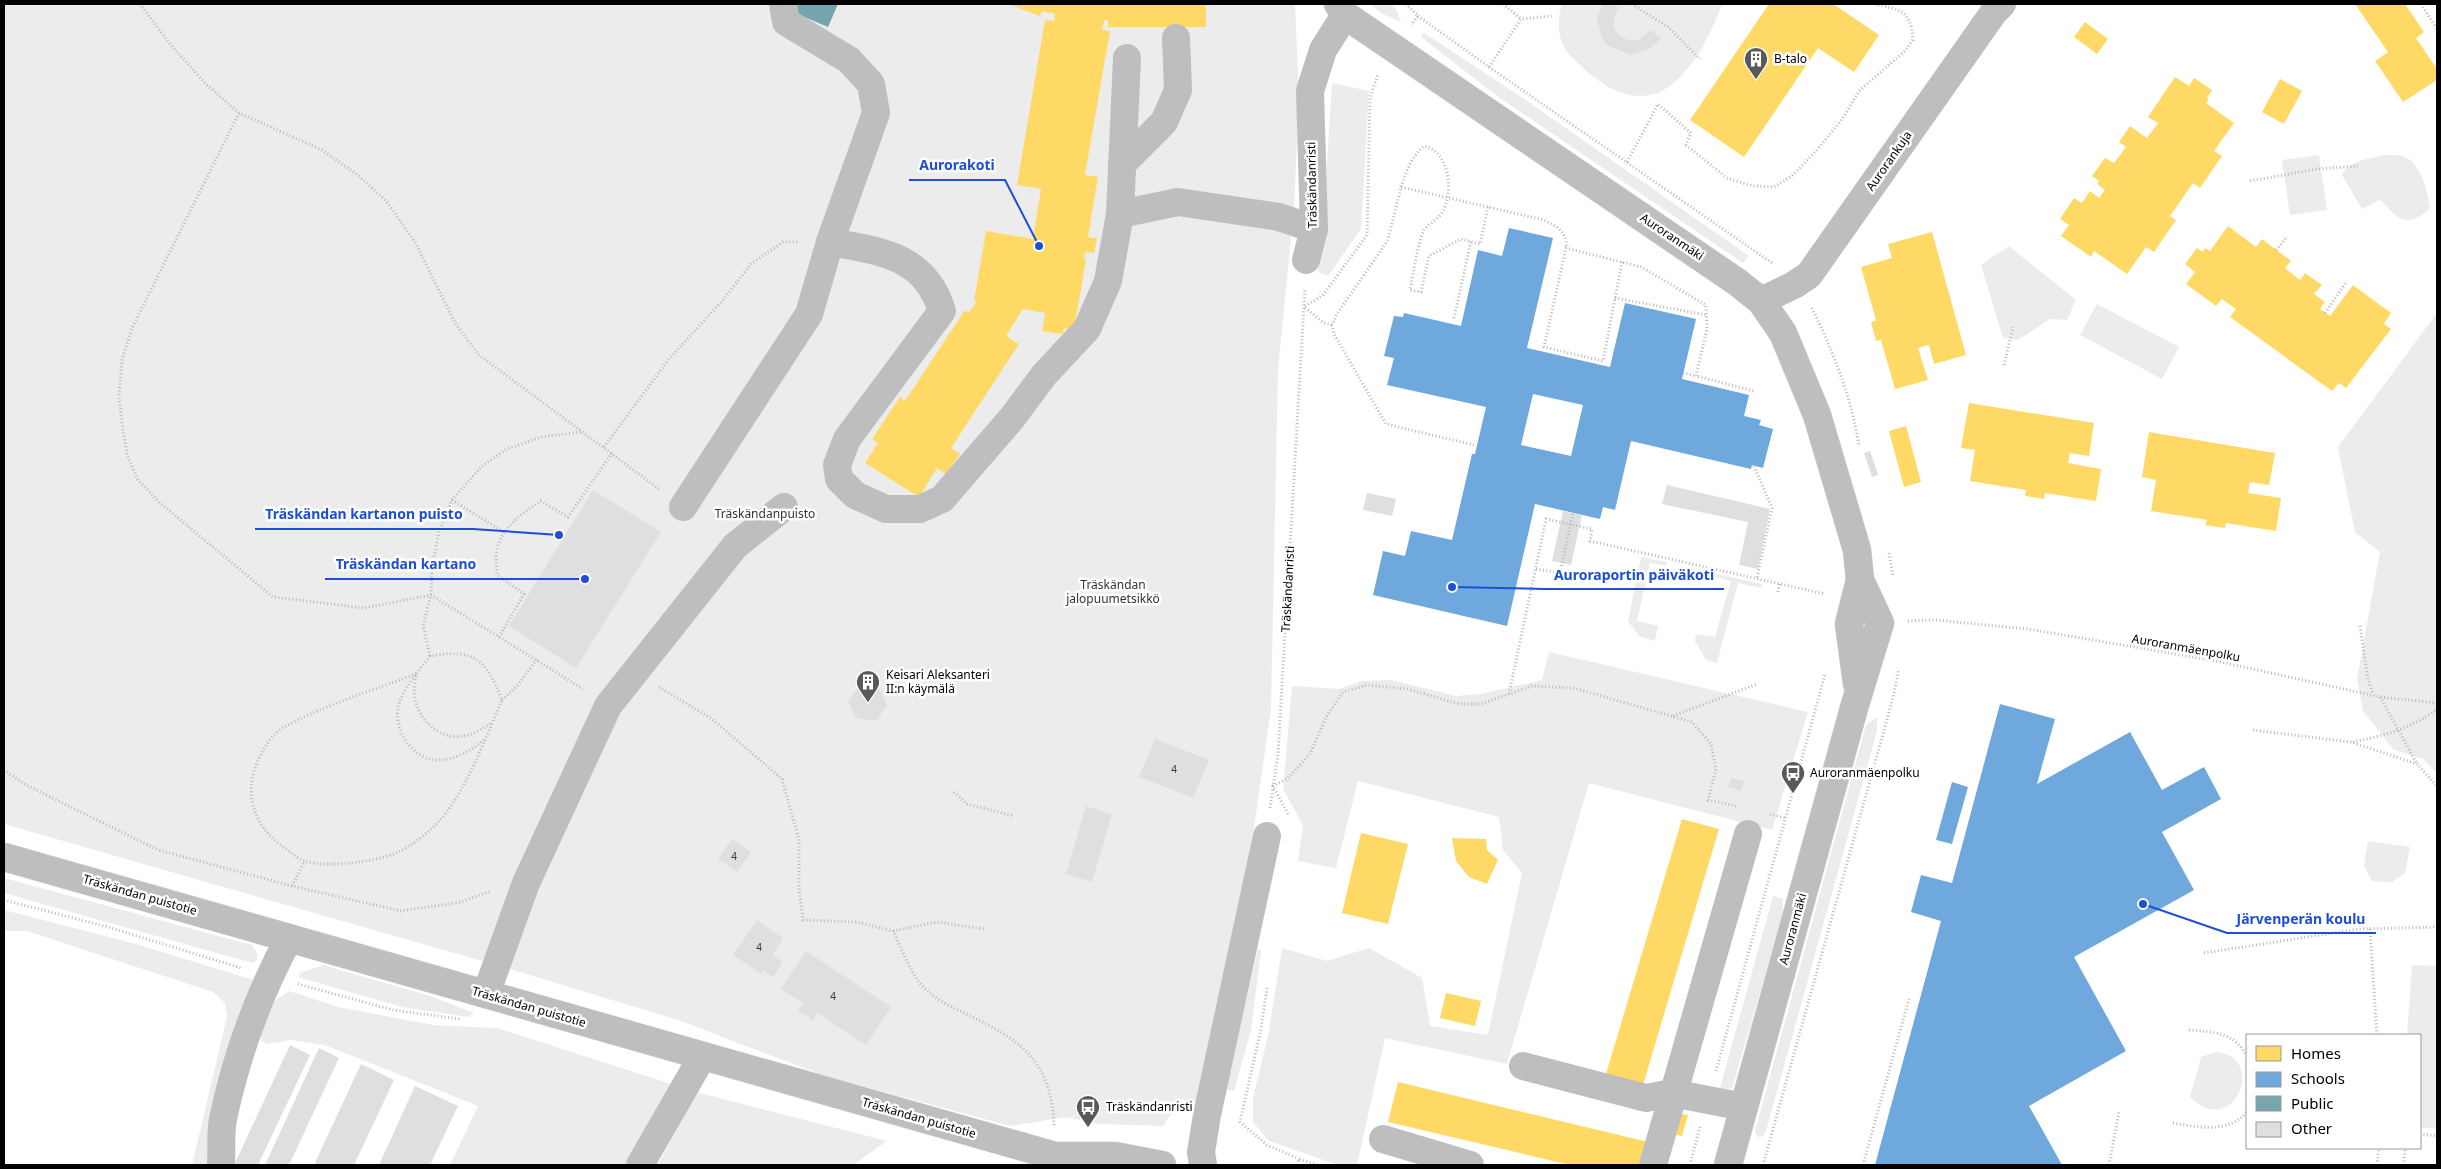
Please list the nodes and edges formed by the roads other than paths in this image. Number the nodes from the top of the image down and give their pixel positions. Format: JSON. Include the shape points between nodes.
{"nodes":[{"id":1,"x":783,"y":4,"type":"edge"},
{"id":2,"x":2002,"y":4,"type":"edge"},
{"id":3,"x":1341,"y":9,"type":"edge"},
{"id":4,"x":1176,"y":38,"type":"dead end"},
{"id":5,"x":1127,"y":58,"type":"dead end"},
{"id":6,"x":1122,"y":164,"type":"junction"},
{"id":7,"x":1120,"y":214,"type":"junction"},
{"id":8,"x":1314,"y":229,"type":"junction"},
{"id":9,"x":830,"y":242,"type":"junction"},
{"id":10,"x":1306,"y":260,"type":"road end"},
{"id":11,"x":1760,"y":301,"type":"junction"},
{"id":12,"x":683,"y":507,"type":"road end"},
{"id":13,"x":784,"y":507,"type":"dead end"},
{"id":14,"x":1745,"y":821,"type":"road end"},
{"id":15,"x":1267,"y":836,"type":"road end"},
{"id":16,"x":4,"y":856,"type":"edge"},
{"id":17,"x":289,"y":938,"type":"junction"},
{"id":18,"x":486,"y":994,"type":"junction"},
{"id":19,"x":702,"y":1057,"type":"junction"},
{"id":20,"x":1523,"y":1066,"type":"dead end"},
{"id":21,"x":1672,"y":1093,"type":"junction"},
{"id":22,"x":1744,"y":1107,"type":"junction"},
{"id":23,"x":1383,"y":1139,"type":"dead end"},
{"id":24,"x":1065,"y":1160,"type":"edge"},
{"id":25,"x":221,"y":1165,"type":"edge"},
{"id":26,"x":640,"y":1165,"type":"edge"},
{"id":27,"x":1162,"y":1165,"type":"edge"},
{"id":28,"x":1203,"y":1165,"type":"edge"},
{"id":29,"x":1470,"y":1165,"type":"edge"},
{"id":30,"x":1653,"y":1165,"type":"edge"},
{"id":31,"x":1728,"y":1165,"type":"edge"}],
"edges":[{"from":1,"to":9,"type":"main road","via":[[786,22],[849,60],[871,84],[876,113]]},
{"from":2,"to":11,"type":"main road","name":"Aurorankuja","via":[[1809,275]]},
{"from":3,"to":8,"type":"main road","name":"Träskändanristi","via":[[1310,91]]},
{"from":3,"to":11,"type":"main road","name":"Auroranmäki","via":[[1392,48]]},
{"from":4,"to":6,"type":"main road","via":[[1178,90],[1164,122]]},
{"from":5,"to":6,"type":"main road"},
{"from":6,"to":7,"type":"main road"},
{"from":7,"to":8,"type":"main road","via":[[1178,202],[1279,217]]},
{"from":7,"to":9,"type":"main road","via":[[1108,281],[1087,329],[1044,375],[1012,418],[942,499],[920,509],[886,509],[855,495],[839,479],[837,465],[847,439],[942,311],[936,293],[922,274],[887,253]]},
{"from":8,"to":10,"type":"main road","name":"Träskändanristi"},
{"from":9,"to":12,"type":"main road","via":[[809,314]]},
{"from":11,"to":22,"type":"main road","name":"Auroranmäki","via":[[1783,333],[1817,415],[1857,550],[1860,580],[1880,623],[1858,692]]},
{"from":13,"to":18,"type":"main road","via":[[736,546],[608,706],[526,883]]},
{"from":14,"to":21,"type":"main road"},
{"from":15,"to":28,"type":"main road","via":[[1207,1115],[1201,1152]]},
{"from":16,"to":17,"type":"main road","name":"Träskändan puistotie"},
{"from":17,"to":18,"type":"main road","name":"Träskändan puistotie"},
{"from":17,"to":25,"type":"main road","via":[[268,976],[246,1038],[223,1120]]},
{"from":18,"to":19,"type":"main road","name":"Träskändan puistotie"},
{"from":19,"to":24,"type":"main road","name":"Träskändan puistotie"},
{"from":19,"to":26,"type":"main road"},
{"from":20,"to":21,"type":"main road","via":[[1646,1098]]},
{"from":21,"to":22,"type":"main road"},
{"from":21,"to":30,"type":"main road"},
{"from":22,"to":31,"type":"main road","name":"Auroranmäki"},
{"from":23,"to":29,"type":"main road"},
{"from":24,"to":27,"type":"main road","name":"Träskändan puistotie","via":[[1115,1156]]}]}
